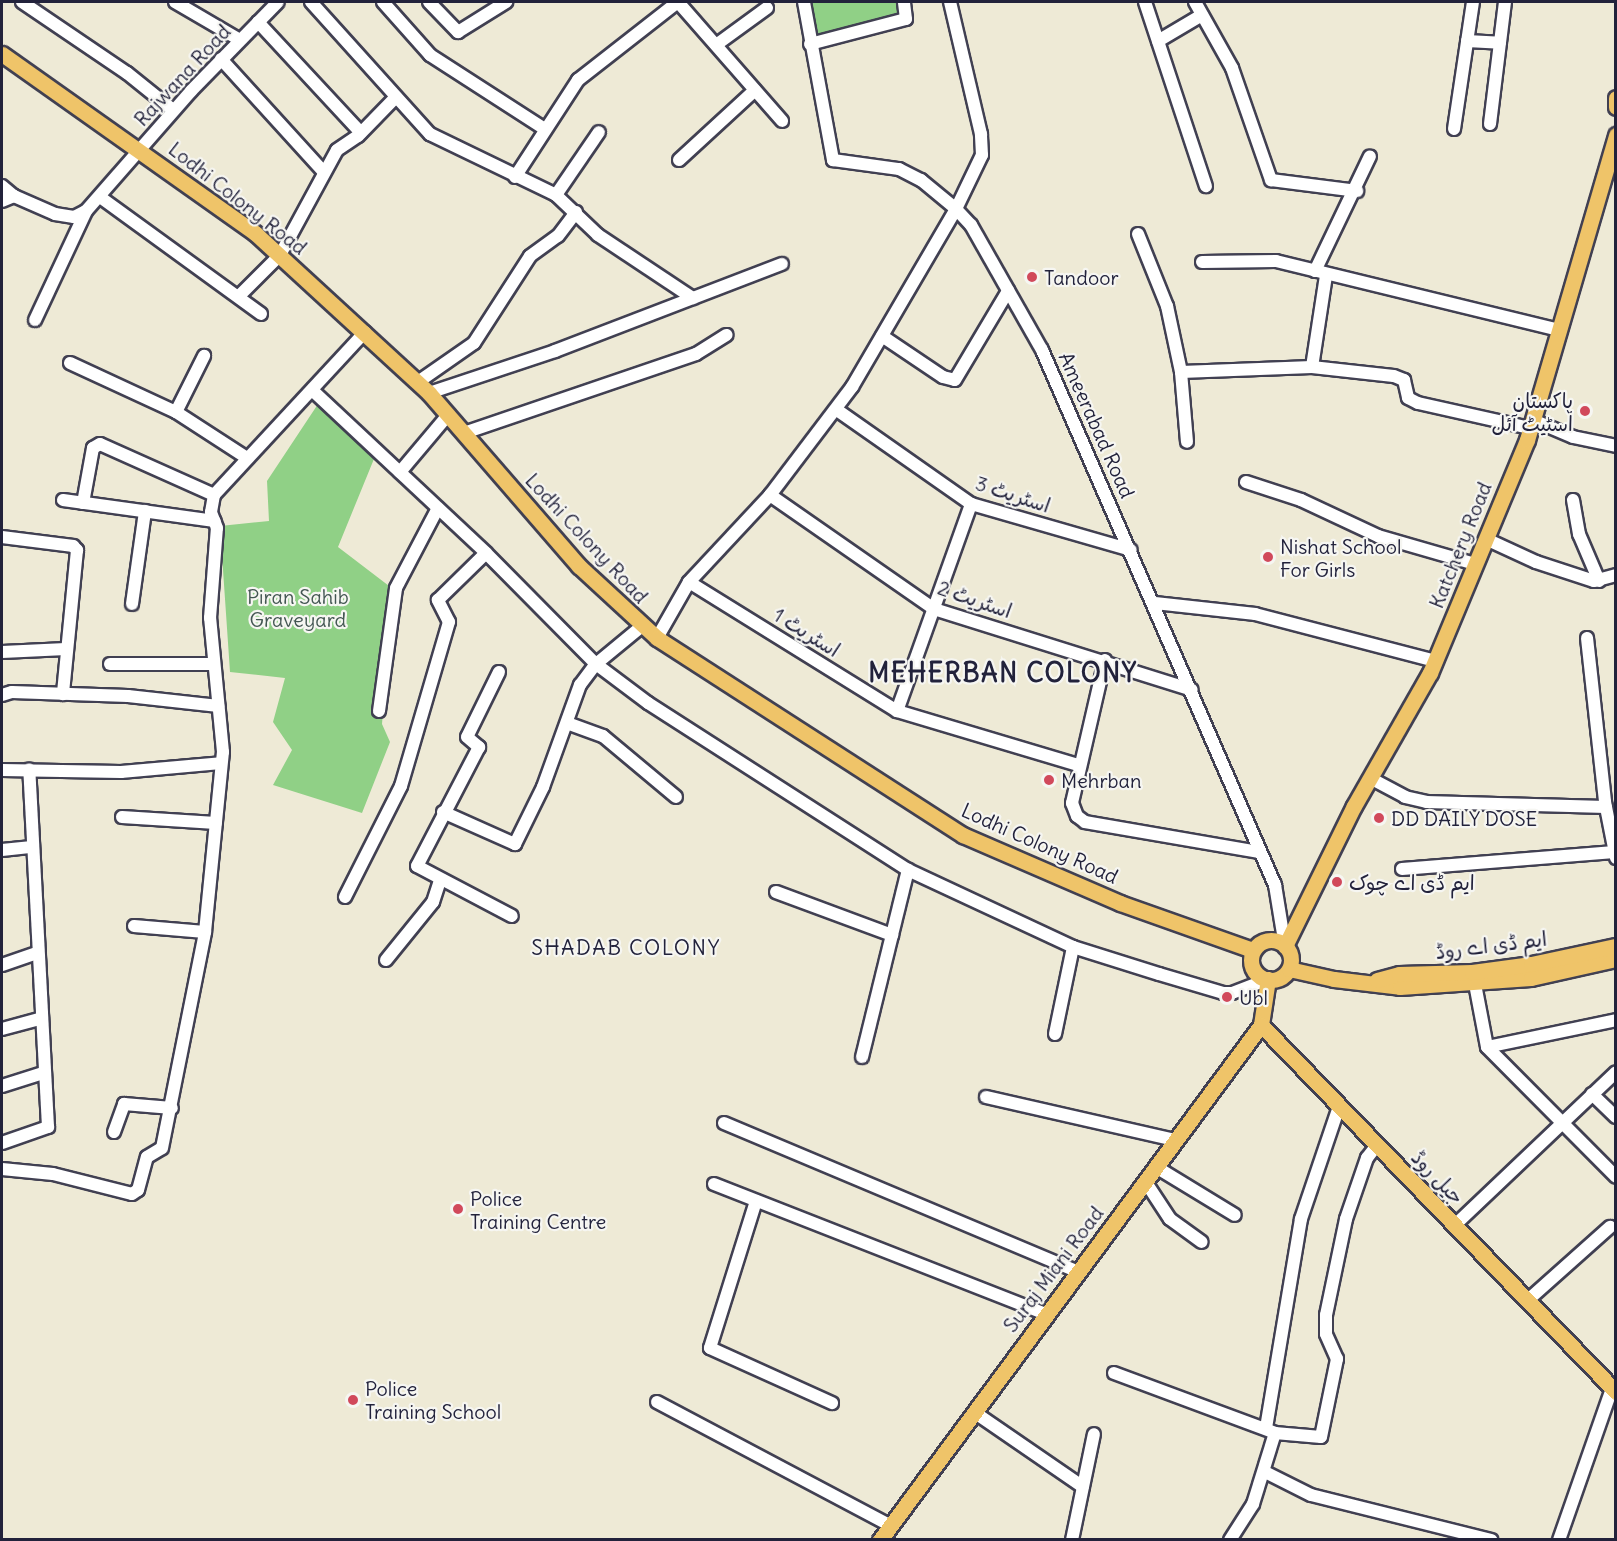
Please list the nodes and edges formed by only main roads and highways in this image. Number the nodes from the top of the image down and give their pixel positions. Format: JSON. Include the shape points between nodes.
{"nodes":[{"id":1,"x":2,"y":54,"type":"edge"},
{"id":2,"x":1616,"y":98,"type":"edge"},
{"id":3,"x":1616,"y":107,"type":"edge"},
{"id":4,"x":1616,"y":135,"type":"edge"},
{"id":5,"x":1285,"y":946,"type":"junction"},
{"id":6,"x":1616,"y":946,"type":"edge"},
{"id":7,"x":1253,"y":950,"type":"junction"},
{"id":8,"x":1616,"y":959,"type":"edge"},
{"id":9,"x":1289,"y":969,"type":"junction"},
{"id":10,"x":1268,"y":980,"type":"junction"},
{"id":11,"x":1371,"y":982,"type":"junction"},
{"id":12,"x":1261,"y":1025,"type":"junction"},
{"id":13,"x":1614,"y":1391,"type":"edge"},
{"id":14,"x":880,"y":1539,"type":"edge"}],
"edges":[{"from":1,"to":7,"type":"main road","name":"Lodhi Colony Road","via":[[141,149],[280,255],[429,393],[579,566],[657,638],[963,835],[1120,903]]},
{"from":2,"to":3,"type":"main road"},
{"from":4,"to":5,"type":"main road","name":"Katchery Road","via":[[1532,424],[1486,538],[1435,662],[1370,778]]},
{"from":5,"to":7,"type":"main road","via":[[1269,940]]},
{"from":5,"to":9,"type":"main road","via":[[1290,954]]},
{"from":6,"to":11,"type":"main road","name":"ایم ڈی اے روڈ","via":[[1532,964],[1472,972],[1399,974]]},
{"from":7,"to":10,"type":"main road","via":[[1254,970]]},
{"from":8,"to":11,"type":"main road","name":"ایم ڈی اے روڈ","via":[[1531,978],[1475,984],[1401,987]]},
{"from":9,"to":10,"type":"main road"},
{"from":9,"to":11,"type":"main road","name":"ایم ڈی اے روڈ"},
{"from":10,"to":12,"type":"main road"},
{"from":12,"to":13,"type":"main road","name":"جیل روڈ"},
{"from":12,"to":14,"type":"main road","name":"Suraj Miani Road"}]}
